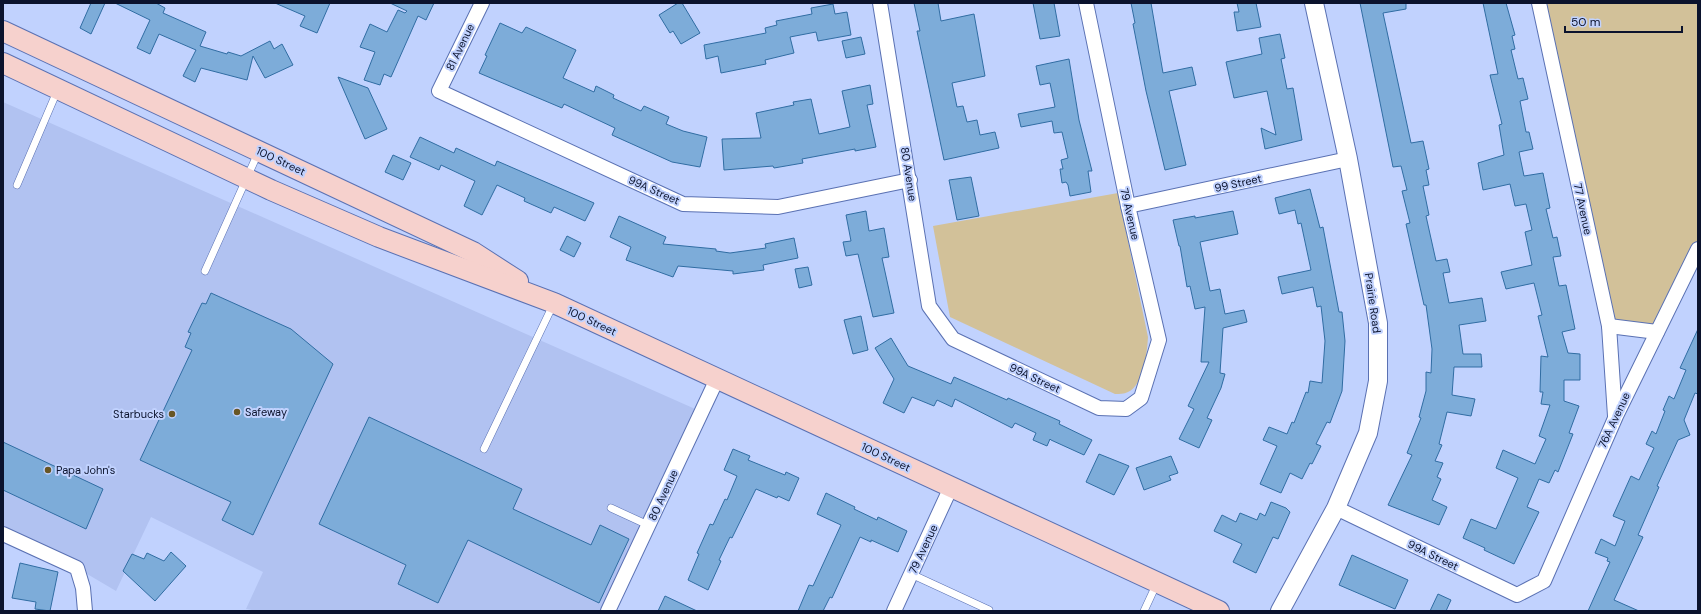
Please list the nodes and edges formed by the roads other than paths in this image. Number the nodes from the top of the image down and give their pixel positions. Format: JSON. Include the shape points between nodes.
{"nodes":[{"id":1,"x":482,"y":3,"type":"edge"},
{"id":2,"x":880,"y":3,"type":"edge"},
{"id":3,"x":1086,"y":3,"type":"edge"},
{"id":4,"x":1314,"y":3,"type":"edge"},
{"id":5,"x":1539,"y":3,"type":"edge"},
{"id":6,"x":3,"y":31,"type":"edge"},
{"id":7,"x":3,"y":63,"type":"edge"},
{"id":8,"x":58,"y":89,"type":"junction"},
{"id":9,"x":439,"y":91,"type":"joint"},
{"id":10,"x":259,"y":151,"type":"junction"},
{"id":11,"x":1348,"y":159,"type":"junction"},
{"id":12,"x":246,"y":178,"type":"junction"},
{"id":13,"x":910,"y":180,"type":"junction"},
{"id":14,"x":17,"y":185,"type":"dead end"},
{"id":15,"x":1128,"y":206,"type":"junction"},
{"id":16,"x":1698,"y":249,"type":"edge"},
{"id":17,"x":205,"y":271,"type":"dead end"},
{"id":18,"x":554,"y":303,"type":"junction"},
{"id":19,"x":1608,"y":326,"type":"junction"},
{"id":20,"x":1657,"y":332,"type":"junction"},
{"id":21,"x":953,"y":339,"type":"joint"},
{"id":22,"x":717,"y":379,"type":"junction"},
{"id":23,"x":1119,"y":409,"type":"joint"},
{"id":24,"x":1616,"y":416,"type":"junction"},
{"id":25,"x":484,"y":449,"type":"dead end"},
{"id":26,"x":951,"y":487,"type":"junction"},
{"id":27,"x":612,"y":508,"type":"dead end"},
{"id":28,"x":1336,"y":508,"type":"junction"},
{"id":29,"x":648,"y":525,"type":"junction"},
{"id":30,"x":3,"y":534,"type":"edge"},
{"id":31,"x":911,"y":574,"type":"junction"},
{"id":32,"x":1158,"y":583,"type":"junction"},
{"id":33,"x":1530,"y":588,"type":"joint"},
{"id":34,"x":988,"y":610,"type":"edge"},
{"id":35,"x":85,"y":611,"type":"edge"},
{"id":36,"x":608,"y":611,"type":"edge"},
{"id":37,"x":894,"y":611,"type":"edge"},
{"id":38,"x":1144,"y":611,"type":"edge"},
{"id":39,"x":1219,"y":611,"type":"edge"},
{"id":40,"x":1280,"y":611,"type":"edge"}],
"edges":[{"from":1,"to":9,"type":"street","name":"81 Avenue"},
{"from":2,"to":13,"type":"street","name":"80 Avenue"},
{"from":3,"to":15,"type":"street","name":"79 Avenue"},
{"from":4,"to":11,"type":"street","name":"Prairie Road"},
{"from":5,"to":19,"type":"street","name":"77 Avenue"},
{"from":6,"to":10,"type":"main road","name":"100 Street"},
{"from":7,"to":8,"type":"main road","name":"100 Street"},
{"from":8,"to":12,"type":"main road","name":"100 Street"},
{"from":8,"to":14,"type":"lane"},
{"from":9,"to":13,"type":"street","name":"99A Street","via":[[683,204],[778,207]]},
{"from":10,"to":12,"type":"lane"},
{"from":10,"to":18,"type":"main road","name":"100 Street","via":[[473,252]]},
{"from":11,"to":15,"type":"street","name":"99 Street"},
{"from":11,"to":28,"type":"street","name":"Prairie Road","via":[[1378,323],[1378,381],[1368,433]]},
{"from":12,"to":17,"type":"lane"},
{"from":12,"to":18,"type":"main road","name":"100 Street","via":[[379,237]]},
{"from":13,"to":21,"type":"street","name":"80 Avenue","via":[[929,306]]},
{"from":15,"to":23,"type":"street","name":"79 Avenue","via":[[1159,340],[1141,398],[1126,409]]},
{"from":16,"to":20,"type":"street","name":"76A Avenue"},
{"from":18,"to":22,"type":"main road","name":"100 Street"},
{"from":18,"to":25,"type":"lane"},
{"from":19,"to":20,"type":"street"},
{"from":19,"to":24,"type":"street","name":"77 Avenue"},
{"from":20,"to":24,"type":"street","name":"76A Avenue"},
{"from":21,"to":23,"type":"street","name":"99A Street","via":[[1099,408]]},
{"from":22,"to":26,"type":"main road","name":"100 Street"},
{"from":22,"to":29,"type":"street","name":"80 Avenue"},
{"from":24,"to":33,"type":"street","name":"76A Avenue","via":[[1544,581]]},
{"from":26,"to":31,"type":"street","name":"79 Avenue"},
{"from":26,"to":32,"type":"main road","name":"100 Street"},
{"from":27,"to":29,"type":"lane"},
{"from":28,"to":33,"type":"street","name":"99A Street","via":[[1517,595]]},
{"from":28,"to":40,"type":"street","name":"Prairie Road"},
{"from":29,"to":36,"type":"street","name":"80 Avenue"},
{"from":30,"to":35,"type":"street","via":[[77,568],[83,588]]},
{"from":31,"to":34,"type":"lane"},
{"from":31,"to":37,"type":"street","name":"79 Avenue"},
{"from":32,"to":38,"type":"lane"},
{"from":32,"to":39,"type":"main road","name":"100 Street"}]}
